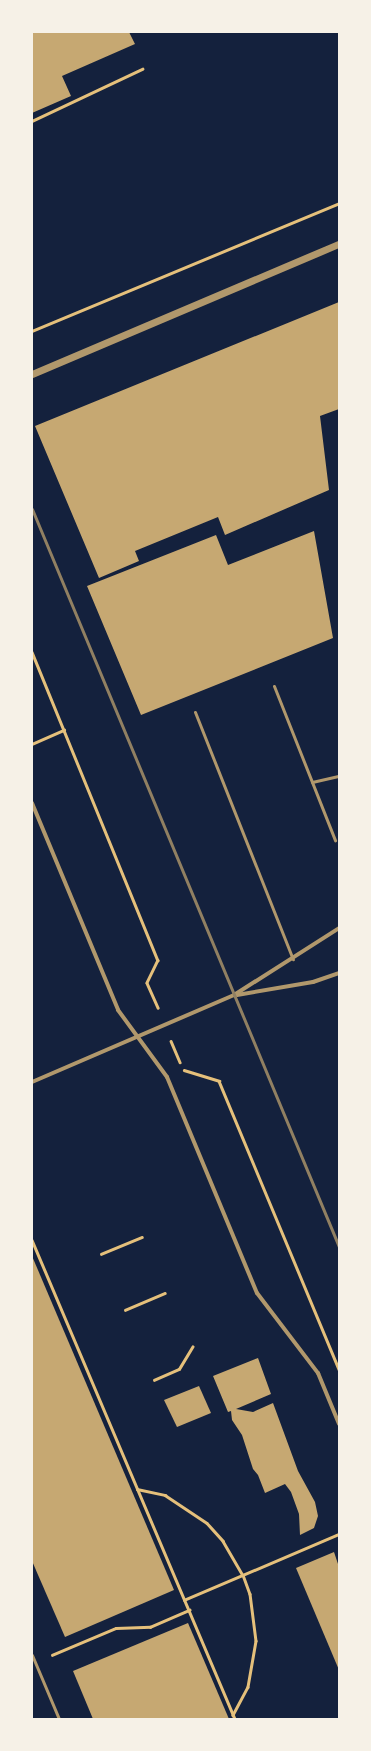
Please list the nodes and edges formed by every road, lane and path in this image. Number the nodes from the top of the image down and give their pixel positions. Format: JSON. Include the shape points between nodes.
{"nodes":[{"id":1,"x":142,"y":69,"type":"dead end"},
{"id":2,"x":32,"y":121,"type":"edge"},
{"id":3,"x":339,"y":203,"type":"edge"},
{"id":4,"x":339,"y":244,"type":"edge"},
{"id":5,"x":32,"y":331,"type":"edge"},
{"id":6,"x":32,"y":374,"type":"edge"},
{"id":7,"x":32,"y":652,"type":"edge"},
{"id":8,"x":274,"y":686,"type":"dead end"},
{"id":9,"x":195,"y":712,"type":"dead end"},
{"id":10,"x":64,"y":730,"type":"junction"},
{"id":11,"x":32,"y":744,"type":"edge"},
{"id":12,"x":339,"y":776,"type":"edge"},
{"id":13,"x":312,"y":782,"type":"junction"},
{"id":14,"x":32,"y":803,"type":"edge"},
{"id":15,"x":335,"y":840,"type":"dead end"},
{"id":16,"x":339,"y":928,"type":"edge"},
{"id":17,"x":293,"y":959,"type":"junction"},
{"id":18,"x":339,"y":973,"type":"edge"},
{"id":19,"x":147,"y":983,"type":"dead end"},
{"id":20,"x":234,"y":995,"type":"junction"},
{"id":21,"x":137,"y":1036,"type":"junction"},
{"id":22,"x":183,"y":1069,"type":"dead end"},
{"id":23,"x":339,"y":1070,"type":"edge"},
{"id":24,"x":339,"y":1074,"type":"edge"},
{"id":25,"x":32,"y":1082,"type":"edge"},
{"id":26,"x":142,"y":1237,"type":"dead end"},
{"id":27,"x":32,"y":1240,"type":"edge"},
{"id":28,"x":101,"y":1254,"type":"dead end"},
{"id":29,"x":165,"y":1293,"type":"dead end"},
{"id":30,"x":125,"y":1310,"type":"dead end"},
{"id":31,"x":192,"y":1347,"type":"dead end"},
{"id":32,"x":339,"y":1369,"type":"edge"},
{"id":33,"x":154,"y":1380,"type":"dead end"},
{"id":34,"x":339,"y":1424,"type":"edge"},
{"id":35,"x":137,"y":1489,"type":"junction"},
{"id":36,"x":339,"y":1534,"type":"edge"},
{"id":37,"x":243,"y":1575,"type":"junction"},
{"id":38,"x":184,"y":1600,"type":"junction"},
{"id":39,"x":189,"y":1610,"type":"junction"},
{"id":40,"x":32,"y":1655,"type":"edge"},
{"id":41,"x":52,"y":1655,"type":"dead end"},
{"id":42,"x":234,"y":1717,"type":"edge"},
{"id":43,"x":59,"y":1719,"type":"edge"}],
"edges":[{"from":1,"to":2,"type":"path"},
{"from":3,"to":5,"type":"path"},
{"from":4,"to":6,"type":"street"},
{"from":7,"to":10,"type":"path"},
{"from":8,"to":13,"type":"lane"},
{"from":9,"to":17,"type":"lane"},
{"from":10,"to":11,"type":"path"},
{"from":10,"to":19,"type":"path","via":[[158,960]]},
{"from":12,"to":13,"type":"lane"},
{"from":13,"to":15,"type":"lane"},
{"from":14,"to":21,"type":"street","via":[[118,1010]]},
{"from":16,"to":17,"type":"street"},
{"from":17,"to":20,"type":"street"},
{"from":18,"to":20,"type":"street","via":[[313,982]]},
{"from":20,"to":21,"type":"street"},
{"from":21,"to":25,"type":"street"},
{"from":21,"to":34,"type":"street","via":[[167,1077],[257,1293],[318,1373]]},
{"from":22,"to":32,"type":"path","via":[[219,1081]]},
{"from":23,"to":24,"type":"lane"},
{"from":26,"to":28,"type":"path"},
{"from":27,"to":35,"type":"path"},
{"from":29,"to":30,"type":"path"},
{"from":31,"to":33,"type":"path","via":[[179,1369]]},
{"from":35,"to":37,"type":"path","via":[[165,1496],[207,1523],[223,1541]]},
{"from":35,"to":38,"type":"path"},
{"from":36,"to":37,"type":"path"},
{"from":37,"to":38,"type":"path"},
{"from":37,"to":42,"type":"path","via":[[250,1594],[256,1641],[248,1687]]},
{"from":38,"to":39,"type":"path"},
{"from":39,"to":41,"type":"path","via":[[150,1626],[116,1628]]},
{"from":39,"to":42,"type":"path"},
{"from":40,"to":43,"type":"lane"}]}
